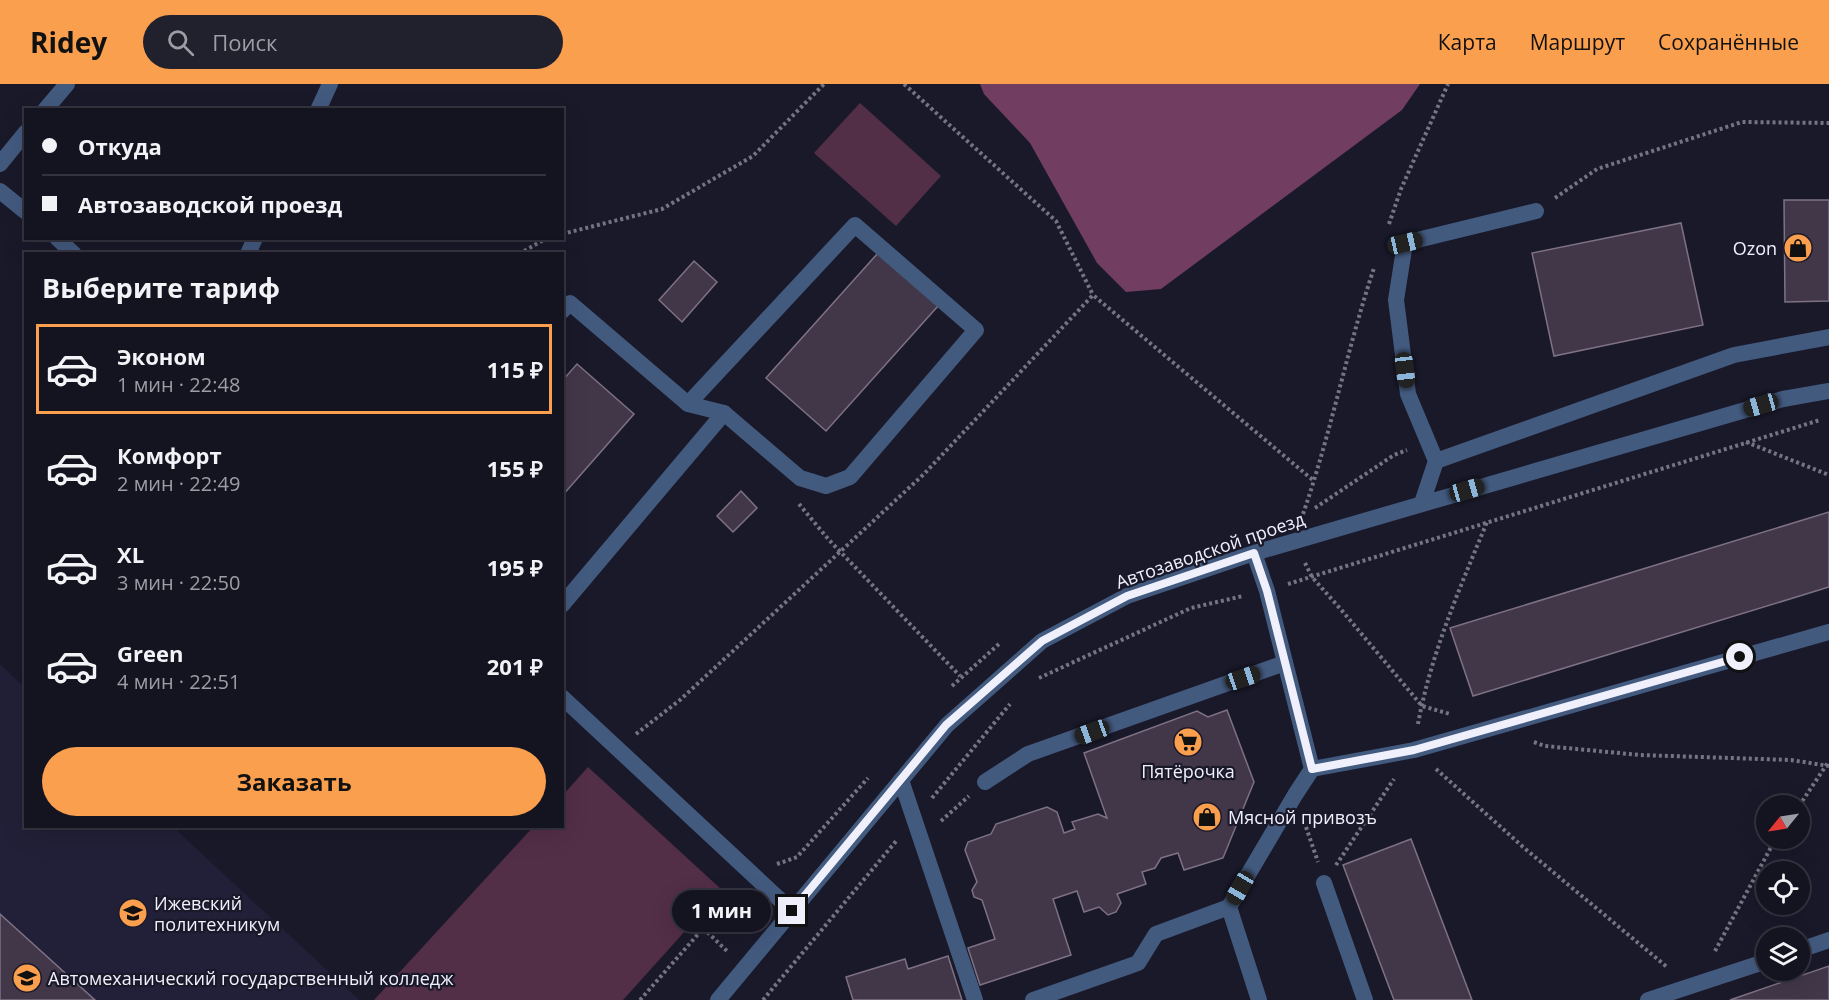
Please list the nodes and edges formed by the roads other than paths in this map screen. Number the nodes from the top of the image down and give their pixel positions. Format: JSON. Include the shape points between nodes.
{"nodes":[{"id":1,"x":67,"y":84,"type":"edge"},
{"id":2,"x":330,"y":84,"type":"edge"},
{"id":3,"x":47,"y":108,"type":"edge"},
{"id":4,"x":319,"y":108,"type":"edge"},
{"id":5,"x":24,"y":134,"type":"edge"},
{"id":6,"x":0,"y":164,"type":"edge"},
{"id":7,"x":0,"y":191,"type":"edge"},
{"id":8,"x":24,"y":210,"type":"edge"},
{"id":9,"x":1536,"y":211,"type":"road end"},
{"id":10,"x":59,"y":240,"type":"edge"},
{"id":11,"x":72,"y":252,"type":"edge"},
{"id":12,"x":564,"y":309,"type":"edge"},
{"id":13,"x":1829,"y":337,"type":"edge"},
{"id":14,"x":1829,"y":391,"type":"edge"},
{"id":15,"x":688,"y":404,"type":"junction"},
{"id":16,"x":723,"y":413,"type":"junction"},
{"id":17,"x":1436,"y":461,"type":"junction"},
{"id":18,"x":1422,"y":503,"type":"junction"},
{"id":19,"x":1254,"y":553,"type":"junction"},
{"id":20,"x":564,"y":601,"type":"edge"},
{"id":21,"x":1829,"y":632,"type":"edge"},
{"id":22,"x":1286,"y":663,"type":"junction"},
{"id":23,"x":564,"y":699,"type":"edge"},
{"id":24,"x":1312,"y":769,"type":"junction"},
{"id":25,"x":901,"y":780,"type":"junction"},
{"id":26,"x":985,"y":782,"type":"road end"},
{"id":27,"x":1324,"y":883,"type":"road end"},
{"id":28,"x":1229,"y":907,"type":"junction"},
{"id":29,"x":792,"y":911,"type":"junction"},
{"id":30,"x":1829,"y":940,"type":"edge"},
{"id":31,"x":1810,"y":947,"type":"edge"},
{"id":32,"x":1756,"y":965,"type":"edge"},
{"id":33,"x":718,"y":1000,"type":"edge"},
{"id":34,"x":975,"y":1000,"type":"edge"},
{"id":35,"x":1033,"y":1000,"type":"edge"},
{"id":36,"x":1259,"y":1000,"type":"edge"},
{"id":37,"x":1365,"y":1000,"type":"edge"},
{"id":38,"x":1648,"y":1000,"type":"edge"}],
"edges":[{"from":1,"to":3,"type":"street"},
{"from":2,"to":4,"type":"street"},
{"from":5,"to":6,"type":"street"},
{"from":7,"to":8,"type":"street"},
{"from":9,"to":17,"type":"street","via":[[1405,243],[1396,300],[1408,394]]},
{"from":10,"to":11,"type":"street"},
{"from":12,"to":15,"type":"street","via":[[570,303]]},
{"from":13,"to":17,"type":"street","via":[[1734,356]]},
{"from":14,"to":18,"type":"street","name":"Автозаводской проезд","via":[[1783,399]]},
{"from":15,"to":16,"type":"street"},
{"from":15,"to":16,"type":"street","via":[[855,225],[976,330],[850,477],[826,486],[800,478]]},
{"from":16,"to":20,"type":"street"},
{"from":17,"to":18,"type":"street"},
{"from":18,"to":19,"type":"street","name":"Автозаводской проезд"},
{"from":19,"to":22,"type":"street"},
{"from":19,"to":25,"type":"street","name":"Автозаводской проезд","via":[[1127,596],[1042,641],[946,725]]},
{"from":21,"to":24,"type":"street","via":[[1414,750]]},
{"from":22,"to":24,"type":"street"},
{"from":22,"to":26,"type":"street","via":[[1028,754]]},
{"from":23,"to":29,"type":"street"},
{"from":24,"to":28,"type":"street"},
{"from":25,"to":29,"type":"street","name":"Автозаводской проезд"},
{"from":25,"to":34,"type":"street"},
{"from":27,"to":37,"type":"street"},
{"from":28,"to":35,"type":"street","via":[[1156,934],[1138,963]]},
{"from":28,"to":36,"type":"street"},
{"from":29,"to":33,"type":"street","name":"Автозаводской проезд"},
{"from":30,"to":31,"type":"street"},
{"from":32,"to":38,"type":"street"}]}
